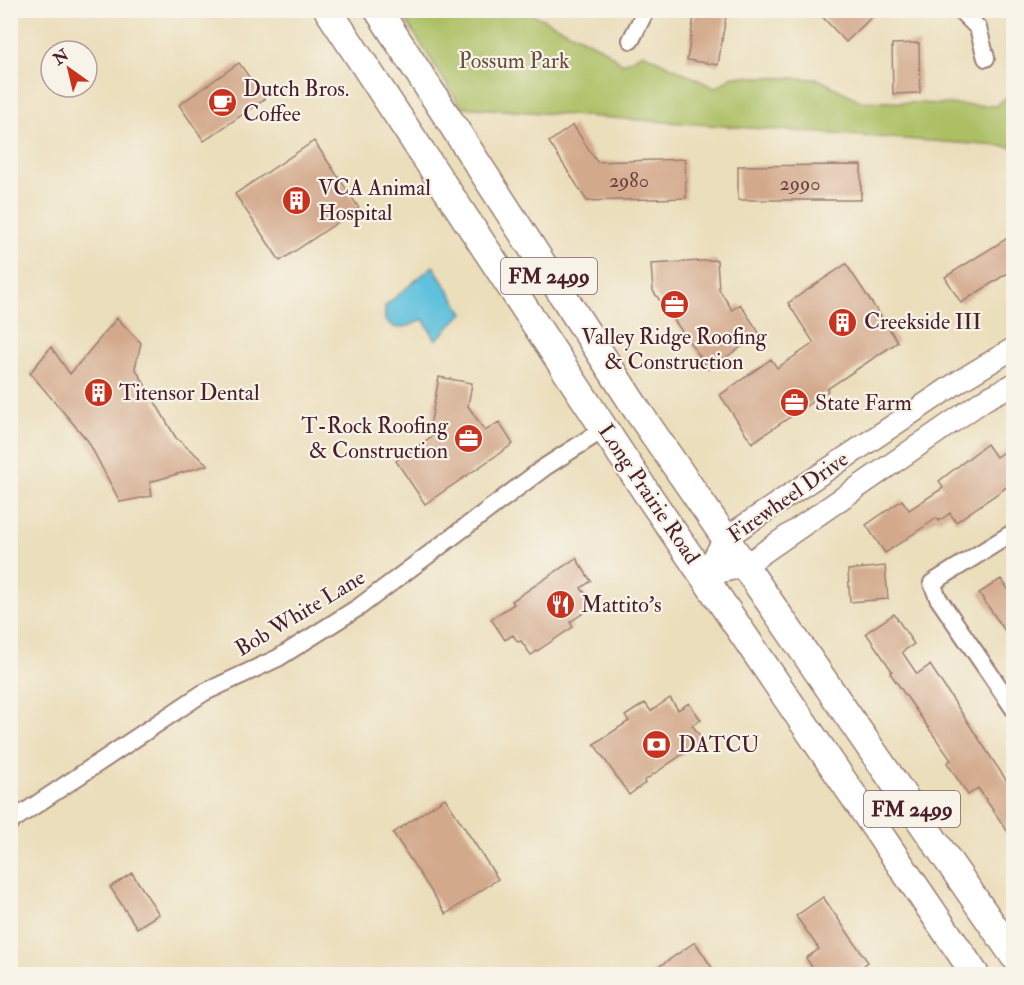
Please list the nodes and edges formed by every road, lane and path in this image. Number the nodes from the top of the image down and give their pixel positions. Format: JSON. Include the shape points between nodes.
{"nodes":[{"id":1,"x":328,"y":10,"type":"edge"},
{"id":2,"x":378,"y":10,"type":"edge"},
{"id":3,"x":646,"y":10,"type":"edge"},
{"id":4,"x":960,"y":10,"type":"edge"},
{"id":5,"x":631,"y":40,"type":"dead end"},
{"id":6,"x":986,"y":58,"type":"dead end"},
{"id":7,"x":1014,"y":348,"type":"edge"},
{"id":8,"x":1014,"y":384,"type":"edge"},
{"id":9,"x":604,"y":429,"type":"junction"},
{"id":10,"x":1014,"y":532,"type":"edge"},
{"id":11,"x":724,"y":539,"type":"junction"},
{"id":12,"x":744,"y":566,"type":"junction"},
{"id":13,"x":704,"y":576,"type":"junction"},
{"id":14,"x":1014,"y":709,"type":"edge"},
{"id":15,"x":10,"y":822,"type":"edge"},
{"id":16,"x":1014,"y":956,"type":"edge"},
{"id":17,"x":975,"y":975,"type":"edge"}],
"edges":[{"from":1,"to":9,"type":"main road","name":"Long Prairie Road","number":"FM 2499"},
{"from":2,"to":11,"type":"main road","name":"Long Prairie Road","number":"FM 2499"},
{"from":3,"to":5,"type":"street"},
{"from":4,"to":6,"type":"street","via":[[978,28]]},
{"from":7,"to":11,"type":"street","name":"Firewheel Drive"},
{"from":8,"to":12,"type":"street","name":"Firewheel Drive","via":[[984,400]]},
{"from":9,"to":13,"type":"main road","name":"Long Prairie Road","number":"FM 2499"},
{"from":9,"to":15,"type":"street","name":"Bob White Lane","via":[[545,467],[359,607],[278,658],[203,693]]},
{"from":10,"to":14,"type":"street","via":[[932,582],[938,598]]},
{"from":11,"to":12,"type":"main road","name":"Long Prairie Road","number":"FM 2499"},
{"from":11,"to":13,"type":"street","name":"Firewheel Drive"},
{"from":12,"to":13,"type":"street","name":"Firewheel Drive"},
{"from":12,"to":16,"type":"main road","name":"Long Prairie Road","number":"FM 2499"},
{"from":13,"to":17,"type":"main road","name":"Long Prairie Road","number":"FM 2499"}]}
